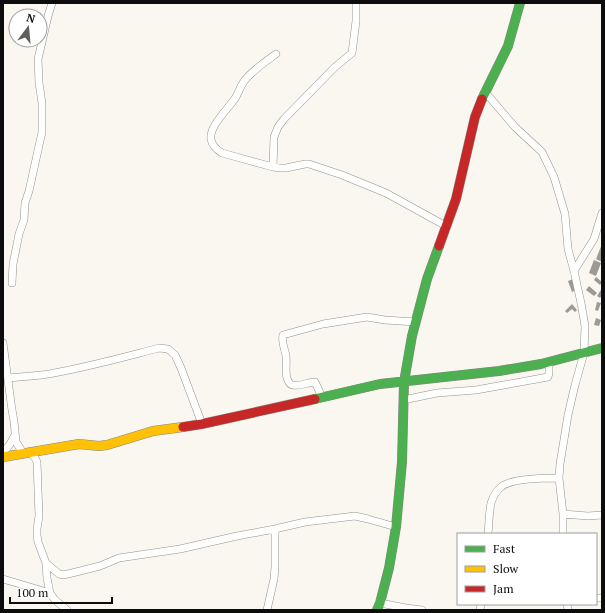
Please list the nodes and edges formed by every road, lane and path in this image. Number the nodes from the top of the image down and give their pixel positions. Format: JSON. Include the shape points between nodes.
{"nodes":[{"id":1,"x":52,"y":3,"type":"edge"},
{"id":2,"x":356,"y":3,"type":"edge"},
{"id":3,"x":520,"y":3,"type":"edge"},
{"id":4,"x":276,"y":54,"type":"dead end"},
{"id":5,"x":485,"y":92,"type":"junction"},
{"id":6,"x":273,"y":167,"type":"junction"},
{"id":7,"x":602,"y":213,"type":"edge"},
{"id":8,"x":446,"y":226,"type":"junction"},
{"id":9,"x":574,"y":271,"type":"junction"},
{"id":10,"x":12,"y":283,"type":"dead end"},
{"id":11,"x":416,"y":322,"type":"junction"},
{"id":12,"x":3,"y":342,"type":"edge"},
{"id":13,"x":602,"y":348,"type":"edge"},
{"id":14,"x":584,"y":353,"type":"junction"},
{"id":15,"x":549,"y":362,"type":"junction"},
{"id":16,"x":6,"y":379,"type":"edge"},
{"id":17,"x":404,"y":382,"type":"junction"},
{"id":18,"x":322,"y":397,"type":"junction"},
{"id":19,"x":403,"y":400,"type":"junction"},
{"id":20,"x":202,"y":424,"type":"junction"},
{"id":21,"x":15,"y":434,"type":"junction"},
{"id":22,"x":26,"y":452,"type":"junction"},
{"id":23,"x":3,"y":453,"type":"edge"},
{"id":24,"x":3,"y":457,"type":"edge"},
{"id":25,"x":559,"y":478,"type":"junction"},
{"id":26,"x":563,"y":514,"type":"junction"},
{"id":27,"x":602,"y":515,"type":"edge"},
{"id":28,"x":396,"y":527,"type":"junction"},
{"id":29,"x":275,"y":529,"type":"junction"},
{"id":30,"x":488,"y":533,"type":"edge"},
{"id":31,"x":563,"y":533,"type":"edge"},
{"id":32,"x":46,"y":563,"type":"junction"},
{"id":33,"x":3,"y":579,"type":"edge"},
{"id":34,"x":50,"y":593,"type":"junction"},
{"id":35,"x":379,"y":606,"type":"edge"},
{"id":36,"x":67,"y":610,"type":"edge"},
{"id":37,"x":267,"y":610,"type":"edge"},
{"id":38,"x":422,"y":610,"type":"edge"}],
"edges":[{"from":1,"to":10,"type":"street","via":[[38,59],[42,132],[25,203],[24,220],[13,264]]},
{"from":2,"to":6,"type":"street","via":[[352,53],[335,67],[278,127],[274,137]]},
{"from":3,"to":5,"type":"street","via":[[508,46]]},
{"from":4,"to":6,"type":"street","via":[[244,81],[211,135],[212,145],[222,153]]},
{"from":5,"to":8,"type":"street","via":[[475,117],[456,199]]},
{"from":5,"to":9,"type":"street","via":[[514,127],[542,152],[554,177],[564,208],[568,249]]},
{"from":6,"to":8,"type":"street","via":[[286,168],[309,164],[342,175],[386,193]]},
{"from":7,"to":9,"type":"street","via":[[594,239]]},
{"from":8,"to":11,"type":"street","via":[[427,279]]},
{"from":9,"to":14,"type":"street","via":[[584,321]]},
{"from":11,"to":17,"type":"street"},
{"from":11,"to":18,"type":"street","via":[[367,317],[323,324],[284,335],[282,340],[290,383],[297,385],[315,382]]},
{"from":12,"to":16,"type":"street"},
{"from":13,"to":14,"type":"street"},
{"from":14,"to":15,"type":"street"},
{"from":14,"to":25,"type":"street","via":[[568,415]]},
{"from":15,"to":17,"type":"street","via":[[499,371]]},
{"from":15,"to":19,"type":"street","via":[[548,377]]},
{"from":16,"to":20,"type":"street","via":[[41,375],[165,348],[175,355]]},
{"from":16,"to":21,"type":"street"},
{"from":17,"to":18,"type":"street","via":[[380,384]]},
{"from":17,"to":19,"type":"street"},
{"from":18,"to":20,"type":"street"},
{"from":19,"to":28,"type":"street","via":[[402,462]]},
{"from":20,"to":22,"type":"street","via":[[152,430],[107,445],[78,444]]},
{"from":21,"to":22,"type":"street","via":[[17,445]]},
{"from":21,"to":23,"type":"street"},
{"from":22,"to":24,"type":"street"},
{"from":22,"to":32,"type":"street","via":[[37,462],[37,535]]},
{"from":25,"to":26,"type":"street"},
{"from":25,"to":30,"type":"street","via":[[515,481],[500,487],[491,503]]},
{"from":26,"to":27,"type":"street"},
{"from":26,"to":31,"type":"street"},
{"from":28,"to":29,"type":"street","via":[[355,516],[305,522]]},
{"from":28,"to":35,"type":"street"},
{"from":29,"to":32,"type":"street","via":[[180,549],[119,558],[68,574],[59,574]]},
{"from":29,"to":37,"type":"street","via":[[274,579]]},
{"from":32,"to":34,"type":"street"},
{"from":33,"to":34,"type":"street"},
{"from":34,"to":36,"type":"street"},
{"from":35,"to":38,"type":"street"}]}
